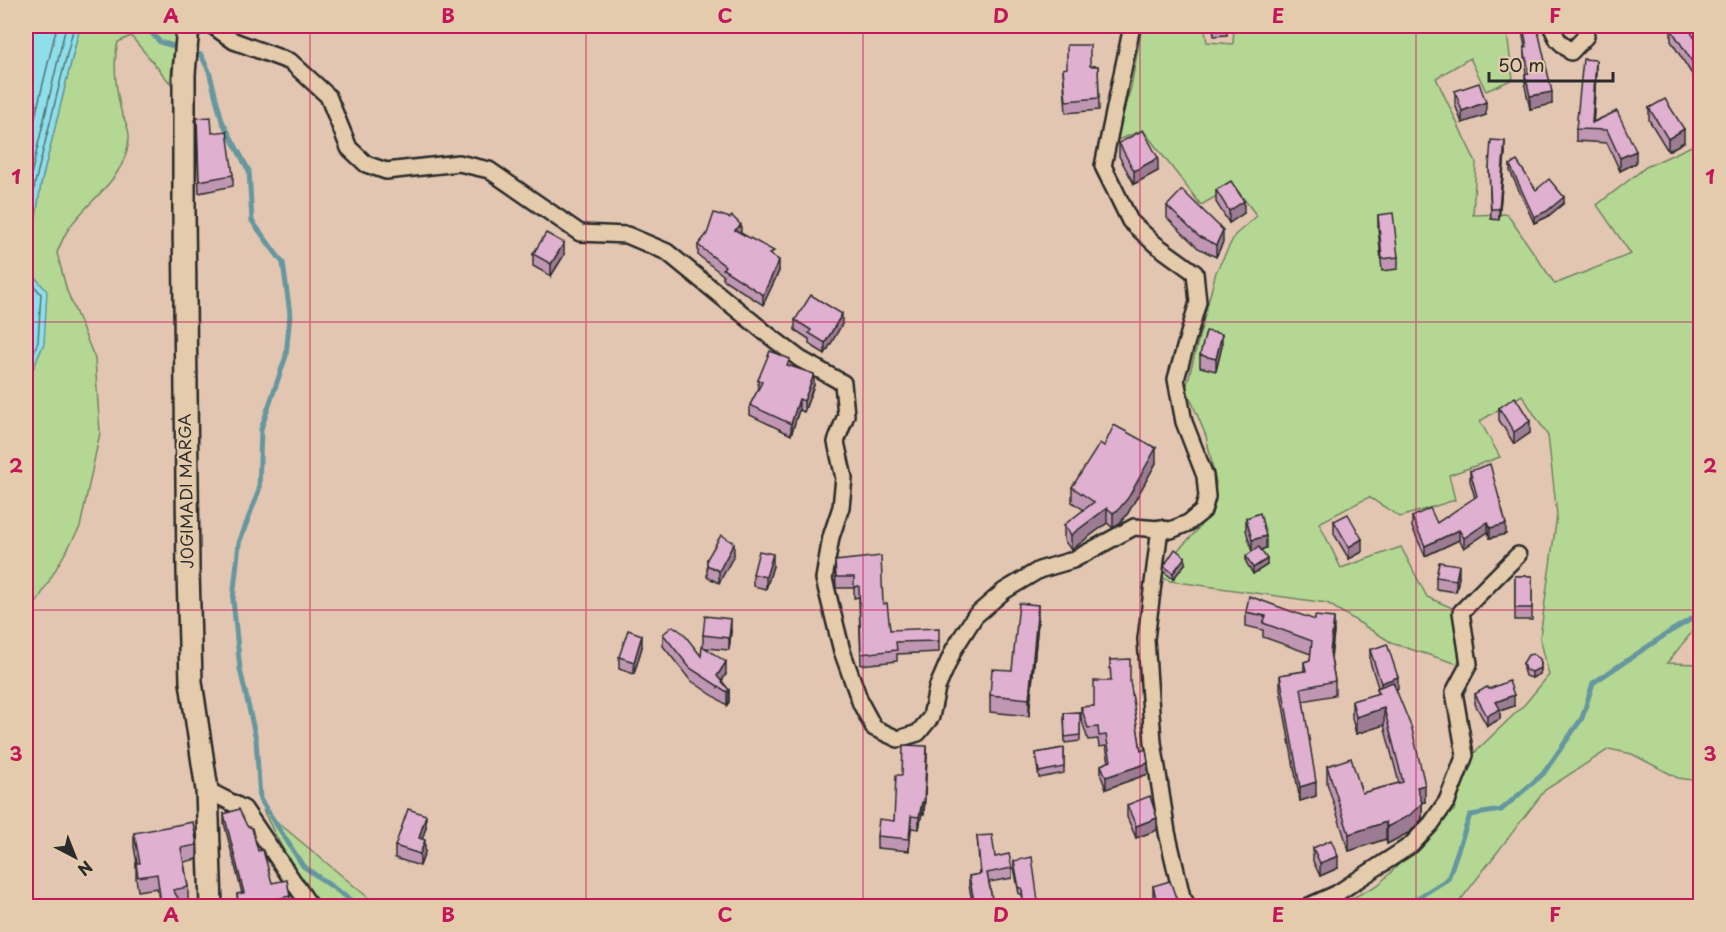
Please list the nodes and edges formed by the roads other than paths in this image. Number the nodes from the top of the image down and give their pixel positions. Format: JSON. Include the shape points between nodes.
{"nodes":[{"id":1,"x":213,"y":26,"type":"edge"},
{"id":2,"x":1132,"y":26,"type":"edge"},
{"id":3,"x":1551,"y":26,"type":"edge"},
{"id":4,"x":1584,"y":26,"type":"edge"},
{"id":5,"x":186,"y":35,"type":"edge"},
{"id":6,"x":1160,"y":528,"type":"junction"},
{"id":7,"x":1518,"y":555,"type":"dead end"},
{"id":8,"x":207,"y":790,"type":"junction"},
{"id":9,"x":211,"y":906,"type":"edge"},
{"id":10,"x":310,"y":906,"type":"edge"},
{"id":11,"x":1188,"y":906,"type":"edge"},
{"id":12,"x":1309,"y":906,"type":"edge"}],
"edges":[{"from":1,"to":6,"type":"street","via":[[234,40],[291,62],[328,96],[349,148],[366,164],[386,171],[459,163],[489,170],[580,232],[627,235],[667,252],[775,341],[843,383],[846,415],[836,442],[844,478],[824,579],[842,651],[874,728],[898,739],[918,733],[931,717],[937,688],[954,649],[975,616],[1004,591],[1039,570],[1073,560],[1134,527]]},
{"from":2,"to":6,"type":"street","via":[[1103,166],[1130,221],[1195,273],[1198,302],[1176,379],[1184,422],[1199,455],[1207,497],[1203,511],[1188,523],[1171,530]]},
{"from":3,"to":4,"type":"street","via":[[1571,52],[1586,36]]},
{"from":5,"to":8,"type":"main road","name":"JOGIMADI MARGA","via":[[184,375],[191,682]]},
{"from":6,"to":11,"type":"street","via":[[1146,639],[1153,742],[1167,832],[1182,897]]},
{"from":7,"to":12,"type":"street","via":[[1461,612],[1469,664],[1454,692],[1465,755],[1447,801],[1411,845],[1336,894]]},
{"from":8,"to":9,"type":"main road","name":"JOGIMADI MARGA"},
{"from":8,"to":10,"type":"street","via":[[244,809]]}]}
